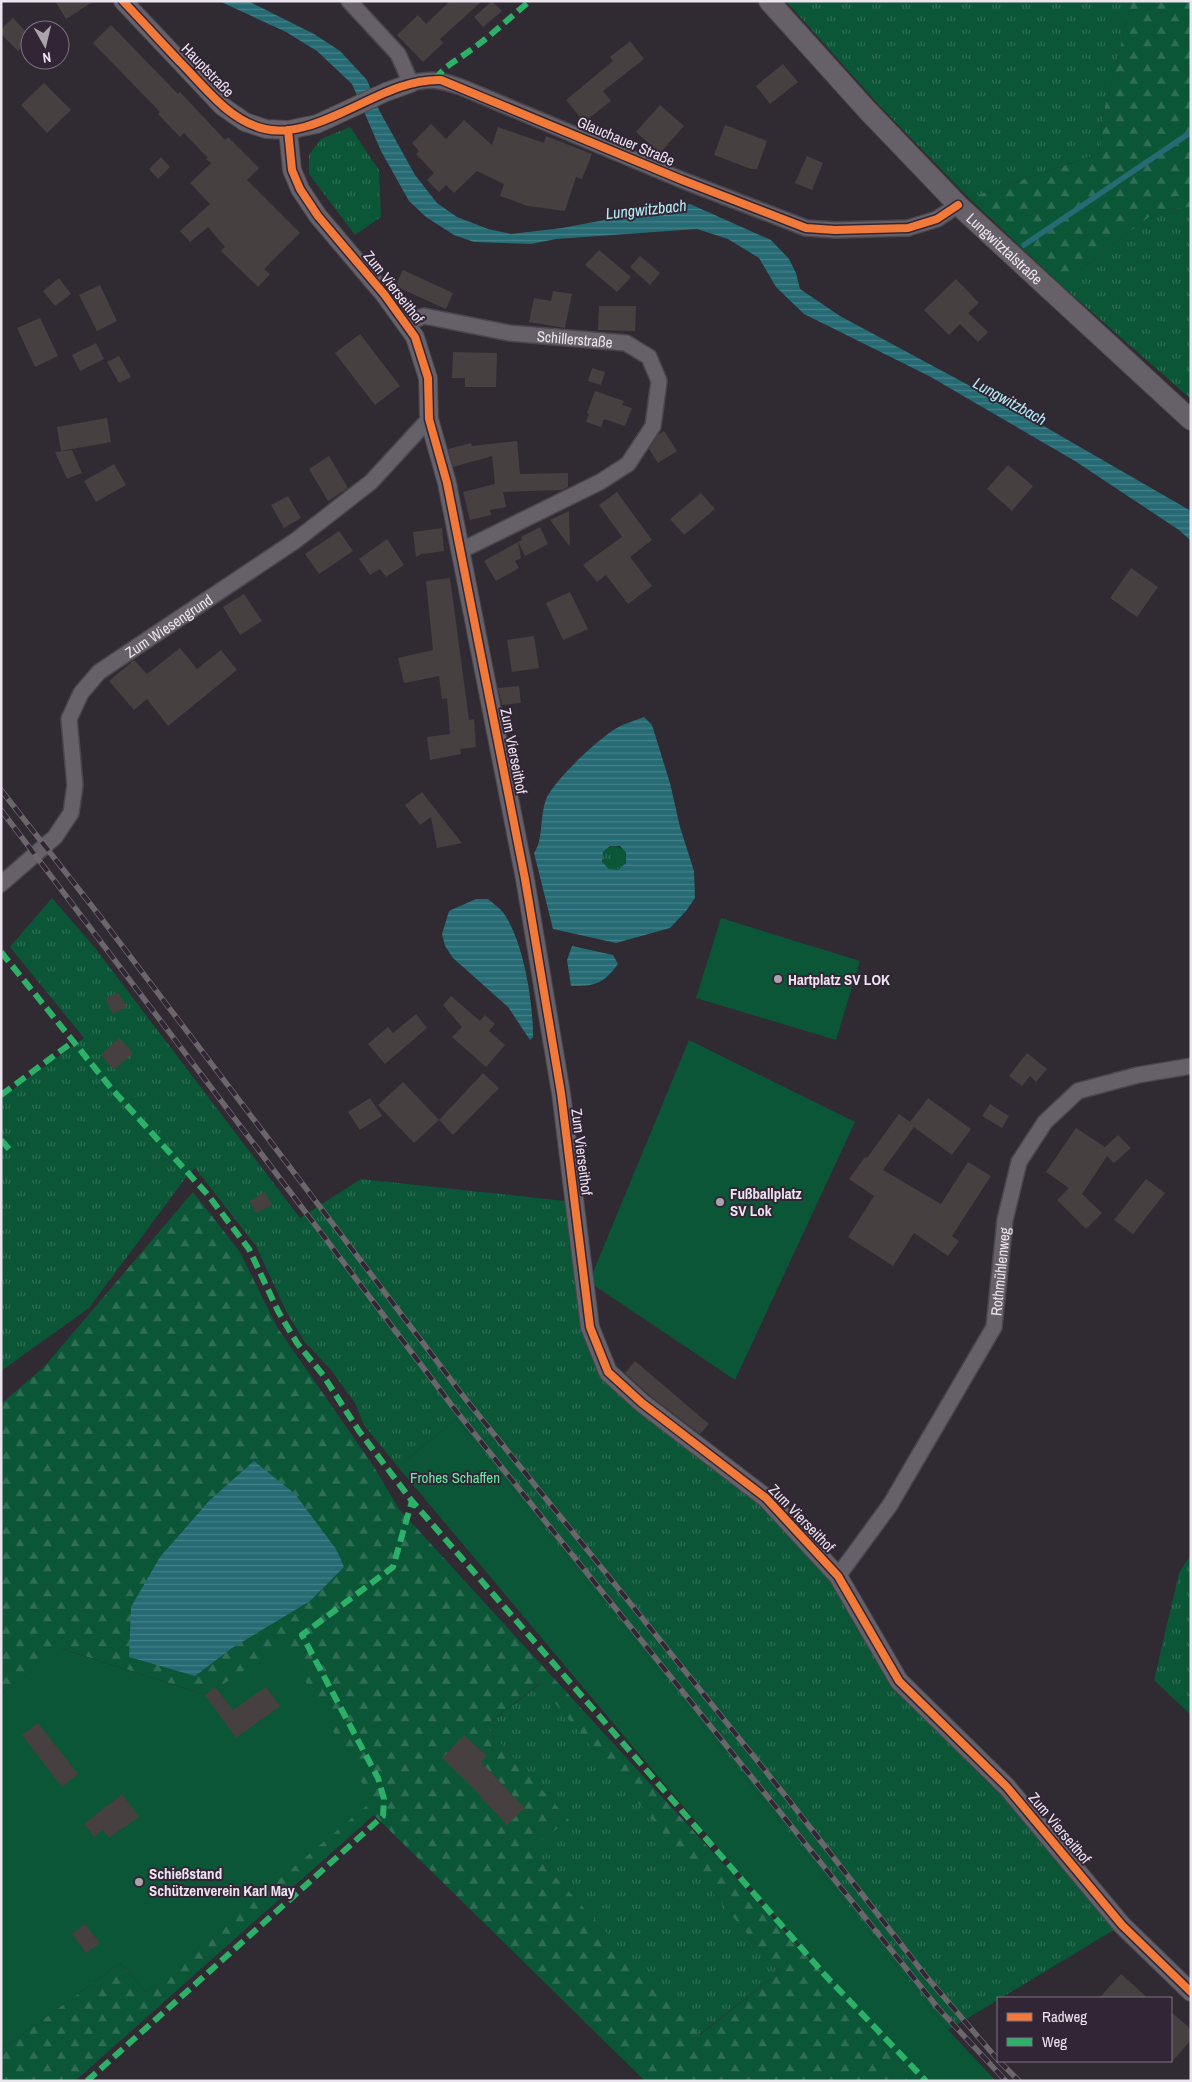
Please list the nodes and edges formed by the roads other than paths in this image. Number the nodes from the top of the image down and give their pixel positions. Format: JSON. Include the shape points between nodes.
{"nodes":[{"id":1,"x":123,"y":1,"type":"edge"},
{"id":2,"x":349,"y":1,"type":"edge"},
{"id":3,"x":769,"y":1,"type":"edge"},
{"id":4,"x":411,"y":83,"type":"junction"},
{"id":5,"x":288,"y":130,"type":"junction"},
{"id":6,"x":958,"y":205,"type":"junction"},
{"id":7,"x":406,"y":323,"type":"junction"},
{"id":8,"x":429,"y":419,"type":"junction"},
{"id":9,"x":1191,"y":420,"type":"edge"},
{"id":10,"x":460,"y":551,"type":"junction"},
{"id":11,"x":1,"y":884,"type":"edge"},
{"id":12,"x":1191,"y":1066,"type":"edge"},
{"id":13,"x":838,"y":1576,"type":"junction"},
{"id":14,"x":1191,"y":1992,"type":"edge"}],
"edges":[{"from":1,"to":5,"type":"street","name":"Hauptstraße","via":[[222,106],[245,122],[266,129]]},
{"from":2,"to":4,"type":"street","via":[[398,54]]},
{"from":3,"to":6,"type":"main road","name":"Lungwitztalstraße"},
{"from":4,"to":5,"type":"street","name":"Glauchauer Straße","via":[[317,124]]},
{"from":4,"to":6,"type":"street","name":"Glauchauer Straße","via":[[441,80],[461,87],[806,228],[908,228],[937,219]]},
{"from":5,"to":7,"type":"street","name":"Zum Vierseithof","via":[[292,170],[300,189],[318,216]]},
{"from":6,"to":9,"type":"main road","name":"Lungwitztalstraße"},
{"from":7,"to":8,"type":"street","name":"Zum Vierseithof","via":[[416,337],[428,378]]},
{"from":7,"to":10,"type":"street","name":"Schillerstraße","via":[[424,316],[509,333],[626,343],[649,357],[659,381],[653,426],[628,464],[600,482]]},
{"from":8,"to":10,"type":"street","name":"Zum Vierseithof","via":[[447,482]]},
{"from":8,"to":11,"type":"street","name":"Zum Wiesengrund","via":[[371,482],[295,541],[99,672],[81,693],[69,719],[75,785],[71,813],[55,837]]},
{"from":10,"to":13,"type":"street","name":"Zum Vierseithof","via":[[525,879],[559,1084],[590,1327],[608,1372],[642,1404],[766,1498]]},
{"from":12,"to":13,"type":"street","name":"Rothmühlenweg","via":[[1138,1075],[1078,1091],[1045,1122],[1019,1162],[1007,1210],[994,1327],[890,1505]]},
{"from":13,"to":14,"type":"street","name":"Zum Vierseithof","via":[[899,1681],[1007,1787],[1122,1925]]}]}
